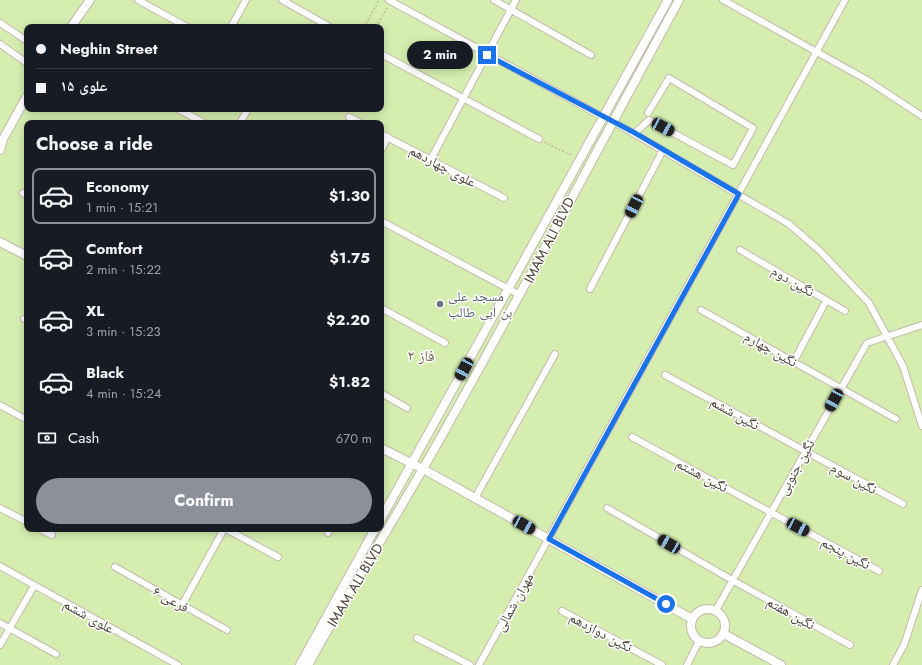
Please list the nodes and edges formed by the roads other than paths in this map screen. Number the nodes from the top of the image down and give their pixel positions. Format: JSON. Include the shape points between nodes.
{"nodes":[{"id":1,"x":90,"y":0,"type":"edge"},
{"id":2,"x":138,"y":0,"type":"edge"},
{"id":3,"x":246,"y":0,"type":"edge"},
{"id":4,"x":282,"y":0,"type":"edge"},
{"id":5,"x":390,"y":0,"type":"edge"},
{"id":6,"x":494,"y":0,"type":"edge"},
{"id":7,"x":516,"y":0,"type":"edge"},
{"id":8,"x":668,"y":0,"type":"edge"},
{"id":9,"x":679,"y":0,"type":"edge"},
{"id":10,"x":723,"y":0,"type":"edge"},
{"id":11,"x":845,"y":0,"type":"edge"},
{"id":12,"x":511,"y":9,"type":"junction"},
{"id":13,"x":0,"y":23,"type":"edge"},
{"id":14,"x":73,"y":24,"type":"edge"},
{"id":15,"x":182,"y":24,"type":"edge"},
{"id":16,"x":233,"y":24,"type":"edge"},
{"id":17,"x":325,"y":24,"type":"edge"},
{"id":18,"x":24,"y":39,"type":"edge"},
{"id":19,"x":0,"y":44,"type":"edge"},
{"id":20,"x":818,"y":52,"type":"junction"},
{"id":21,"x":487,"y":55,"type":"junction"},
{"id":22,"x":591,"y":55,"type":"dead end"},
{"id":23,"x":384,"y":56,"type":"edge"},
{"id":24,"x":24,"y":61,"type":"edge"},
{"id":25,"x":463,"y":98,"type":"junction"},
{"id":26,"x":24,"y":102,"type":"edge"},
{"id":27,"x":184,"y":112,"type":"edge"},
{"id":28,"x":648,"y":113,"type":"dead end"},
{"id":29,"x":922,"y":116,"type":"edge"},
{"id":30,"x":349,"y":117,"type":"dead end"},
{"id":31,"x":603,"y":117,"type":"junction"},
{"id":32,"x":198,"y":120,"type":"edge"},
{"id":33,"x":355,"y":120,"type":"edge"},
{"id":34,"x":612,"y":121,"type":"junction"},
{"id":35,"x":635,"y":133,"type":"junction"},
{"id":36,"x":384,"y":135,"type":"edge"},
{"id":37,"x":388,"y":137,"type":"junction"},
{"id":38,"x":538,"y":139,"type":"road end"},
{"id":39,"x":384,"y":144,"type":"edge"},
{"id":40,"x":0,"y":150,"type":"edge"},
{"id":41,"x":663,"y":150,"type":"junction"},
{"id":42,"x":430,"y":160,"type":"junction"},
{"id":43,"x":739,"y":194,"type":"junction"},
{"id":44,"x":504,"y":198,"type":"dead end"},
{"id":45,"x":384,"y":223,"type":"edge"},
{"id":46,"x":0,"y":242,"type":"edge"},
{"id":47,"x":740,"y":250,"type":"dead end"},
{"id":48,"x":24,"y":254,"type":"edge"},
{"id":49,"x":509,"y":289,"type":"junction"},
{"id":50,"x":590,"y":289,"type":"dead end"},
{"id":51,"x":520,"y":295,"type":"junction"},
{"id":52,"x":826,"y":300,"type":"junction"},
{"id":53,"x":384,"y":310,"type":"edge"},
{"id":54,"x":702,"y":310,"type":"dead end"},
{"id":55,"x":845,"y":312,"type":"dead end"},
{"id":56,"x":922,"y":325,"type":"edge"},
{"id":57,"x":888,"y":338,"type":"junction"},
{"id":58,"x":446,"y":343,"type":"dead end"},
{"id":59,"x":555,"y":354,"type":"dead end"},
{"id":60,"x":794,"y":361,"type":"junction"},
{"id":61,"x":665,"y":375,"type":"dead end"},
{"id":62,"x":841,"y":388,"type":"junction"},
{"id":63,"x":384,"y":395,"type":"edge"},
{"id":64,"x":0,"y":405,"type":"edge"},
{"id":65,"x":407,"y":408,"type":"dead end"},
{"id":66,"x":24,"y":418,"type":"edge"},
{"id":67,"x":896,"y":420,"type":"dead end"},
{"id":68,"x":922,"y":426,"type":"edge"},
{"id":69,"x":632,"y":437,"type":"dead end"},
{"id":70,"x":384,"y":450,"type":"edge"},
{"id":71,"x":805,"y":451,"type":"junction"},
{"id":72,"x":411,"y":463,"type":"junction"},
{"id":73,"x":423,"y":469,"type":"junction"},
{"id":74,"x":475,"y":498,"type":"junction"},
{"id":75,"x":903,"y":504,"type":"dead end"},
{"id":76,"x":0,"y":508,"type":"edge"},
{"id":77,"x":607,"y":508,"type":"dead end"},
{"id":78,"x":771,"y":512,"type":"junction"},
{"id":79,"x":384,"y":513,"type":"edge"},
{"id":80,"x":24,"y":520,"type":"edge"},
{"id":81,"x":46,"y":532,"type":"edge"},
{"id":82,"x":223,"y":532,"type":"edge"},
{"id":83,"x":231,"y":532,"type":"edge"},
{"id":84,"x":373,"y":532,"type":"edge"},
{"id":85,"x":52,"y":535,"type":"dead end"},
{"id":86,"x":549,"y":539,"type":"junction"},
{"id":87,"x":278,"y":557,"type":"dead end"},
{"id":88,"x":0,"y":566,"type":"edge"},
{"id":89,"x":115,"y":567,"type":"dead end"},
{"id":90,"x":879,"y":570,"type":"dead end"},
{"id":91,"x":732,"y":580,"type":"junction"},
{"id":92,"x":34,"y":586,"type":"junction"},
{"id":93,"x":922,"y":590,"type":"edge"},
{"id":94,"x":182,"y":604,"type":"junction"},
{"id":95,"x":716,"y":610,"type":"junction"},
{"id":96,"x":562,"y":611,"type":"dead end"},
{"id":97,"x":692,"y":619,"type":"junction"},
{"id":98,"x":0,"y":623,"type":"edge"},
{"id":99,"x":9,"y":629,"type":"junction"},
{"id":100,"x":227,"y":630,"type":"dead end"},
{"id":101,"x":724,"y":634,"type":"junction"},
{"id":102,"x":417,"y":638,"type":"dead end"},
{"id":103,"x":699,"y":641,"type":"junction"},
{"id":104,"x":0,"y":645,"type":"edge"},
{"id":105,"x":850,"y":645,"type":"dead end"},
{"id":106,"x":56,"y":654,"type":"dead end"},
{"id":107,"x":178,"y":665,"type":"edge"},
{"id":108,"x":300,"y":665,"type":"edge"},
{"id":109,"x":308,"y":665,"type":"edge"},
{"id":110,"x":470,"y":665,"type":"edge"},
{"id":111,"x":479,"y":665,"type":"edge"},
{"id":112,"x":662,"y":665,"type":"edge"},
{"id":113,"x":687,"y":665,"type":"edge"},
{"id":114,"x":781,"y":665,"type":"edge"},
{"id":115,"x":893,"y":665,"type":"edge"}],
"edges":[{"from":1,"to":14,"type":"street"},
{"from":2,"to":15,"type":"street"},
{"from":3,"to":16,"type":"street"},
{"from":4,"to":17,"type":"street"},
{"from":5,"to":21,"type":"street"},
{"from":6,"to":12,"type":"street"},
{"from":7,"to":12,"type":"street"},
{"from":8,"to":31,"type":"street","name":"IMAM ALI BLVD"},
{"from":9,"to":34,"type":"street","name":"IMAM ALI BLVD"},
{"from":10,"to":20,"type":"street"},
{"from":11,"to":20,"type":"street","name":"مهران شمالی"},
{"from":12,"to":21,"type":"street"},
{"from":12,"to":22,"type":"street"},
{"from":13,"to":18,"type":"street"},
{"from":19,"to":24,"type":"street"},
{"from":20,"to":29,"type":"street"},
{"from":20,"to":43,"type":"street","name":"مهران شمالی"},
{"from":21,"to":25,"type":"street"},
{"from":21,"to":31,"type":"street"},
{"from":23,"to":25,"type":"street"},
{"from":25,"to":38,"type":"street"},
{"from":25,"to":42,"type":"street"},
{"from":26,"to":40,"type":"street"},
{"from":27,"to":32,"type":"street"},
{"from":28,"to":35,"type":"street","via":[[669,78],[753,128],[733,165],[649,120]]},
{"from":30,"to":33,"type":"street"},
{"from":31,"to":34,"type":"street"},
{"from":31,"to":49,"type":"street","name":"IMAM ALI BLVD"},
{"from":34,"to":35,"type":"street"},
{"from":34,"to":51,"type":"street","name":"IMAM ALI BLVD"},
{"from":35,"to":41,"type":"street"},
{"from":36,"to":37,"type":"street","name":"علوی چهاردهم"},
{"from":37,"to":39,"type":"street"},
{"from":37,"to":42,"type":"street","name":"علوی چهاردهم"},
{"from":41,"to":43,"type":"street"},
{"from":41,"to":50,"type":"street"},
{"from":42,"to":44,"type":"street","name":"علوی چهاردهم"},
{"from":43,"to":57,"type":"street","via":[[789,224],[820,251],[868,303]]},
{"from":43,"to":86,"type":"street","name":"مهران شمالی"},
{"from":45,"to":49,"type":"street"},
{"from":46,"to":48,"type":"street"},
{"from":47,"to":52,"type":"street","name":"نگین دوم"},
{"from":49,"to":51,"type":"street"},
{"from":49,"to":72,"type":"street","name":"IMAM ALI BLVD"},
{"from":51,"to":73,"type":"street","name":"IMAM ALI BLVD"},
{"from":52,"to":55,"type":"street","name":"نگین دوم"},
{"from":52,"to":60,"type":"street"},
{"from":53,"to":58,"type":"street"},
{"from":54,"to":60,"type":"street","name":"نگین چهارم"},
{"from":56,"to":57,"type":"street","name":"نگین جنوبی"},
{"from":57,"to":62,"type":"street","name":"نگین جنوبی","via":[[867,343]]},
{"from":57,"to":68,"type":"street","via":[[903,366]]},
{"from":59,"to":74,"type":"street"},
{"from":60,"to":62,"type":"street","name":"نگین چهارم"},
{"from":61,"to":71,"type":"street","name":"نگین ششم"},
{"from":62,"to":67,"type":"street","name":"نگین چهارم"},
{"from":62,"to":71,"type":"street","name":"نگین جنوبی"},
{"from":63,"to":65,"type":"street"},
{"from":64,"to":66,"type":"street"},
{"from":69,"to":78,"type":"street","name":"نگین هشتم"},
{"from":70,"to":72,"type":"street"},
{"from":71,"to":75,"type":"street","name":"نگین سوم"},
{"from":71,"to":78,"type":"street","name":"نگین جنوبی"},
{"from":72,"to":73,"type":"street"},
{"from":72,"to":79,"type":"street","name":"IMAM ALI BLVD"},
{"from":73,"to":74,"type":"street"},
{"from":73,"to":109,"type":"street","name":"IMAM ALI BLVD"},
{"from":74,"to":86,"type":"street"},
{"from":76,"to":80,"type":"street"},
{"from":77,"to":91,"type":"street","name":"نگین هفتم"},
{"from":78,"to":90,"type":"street","name":"نگین پنجم"},
{"from":78,"to":91,"type":"street","name":"نگین جنوبی"},
{"from":81,"to":85,"type":"street"},
{"from":82,"to":94,"type":"street"},
{"from":83,"to":87,"type":"street"},
{"from":84,"to":108,"type":"street","name":"IMAM ALI BLVD"},
{"from":86,"to":97,"type":"street"},
{"from":86,"to":111,"type":"street","name":"مهران شمالی"},
{"from":88,"to":92,"type":"street","name":"علوی ششم"},
{"from":89,"to":94,"type":"street","name":"فرعی ۶"},
{"from":91,"to":95,"type":"street","name":"نگین جنوبی"},
{"from":91,"to":105,"type":"street","name":"نگین هفتم"},
{"from":92,"to":99,"type":"street"},
{"from":92,"to":107,"type":"street","name":"علوی ششم"},
{"from":93,"to":115,"type":"street","via":[[904,645]]},
{"from":94,"to":100,"type":"street","name":"فرعی ۶"},
{"from":95,"to":97,"type":"street","via":[[702,609]]},
{"from":95,"to":101,"type":"street","via":[[725,623]]},
{"from":96,"to":112,"type":"street","name":"نگین دوازدهم"},
{"from":97,"to":103,"type":"street","via":[[692,634]]},
{"from":98,"to":99,"type":"street"},
{"from":99,"to":104,"type":"street"},
{"from":99,"to":106,"type":"street"},
{"from":101,"to":103,"type":"street","via":[[710,643]]},
{"from":101,"to":114,"type":"street"},
{"from":102,"to":110,"type":"street"},
{"from":103,"to":113,"type":"street"}]}
